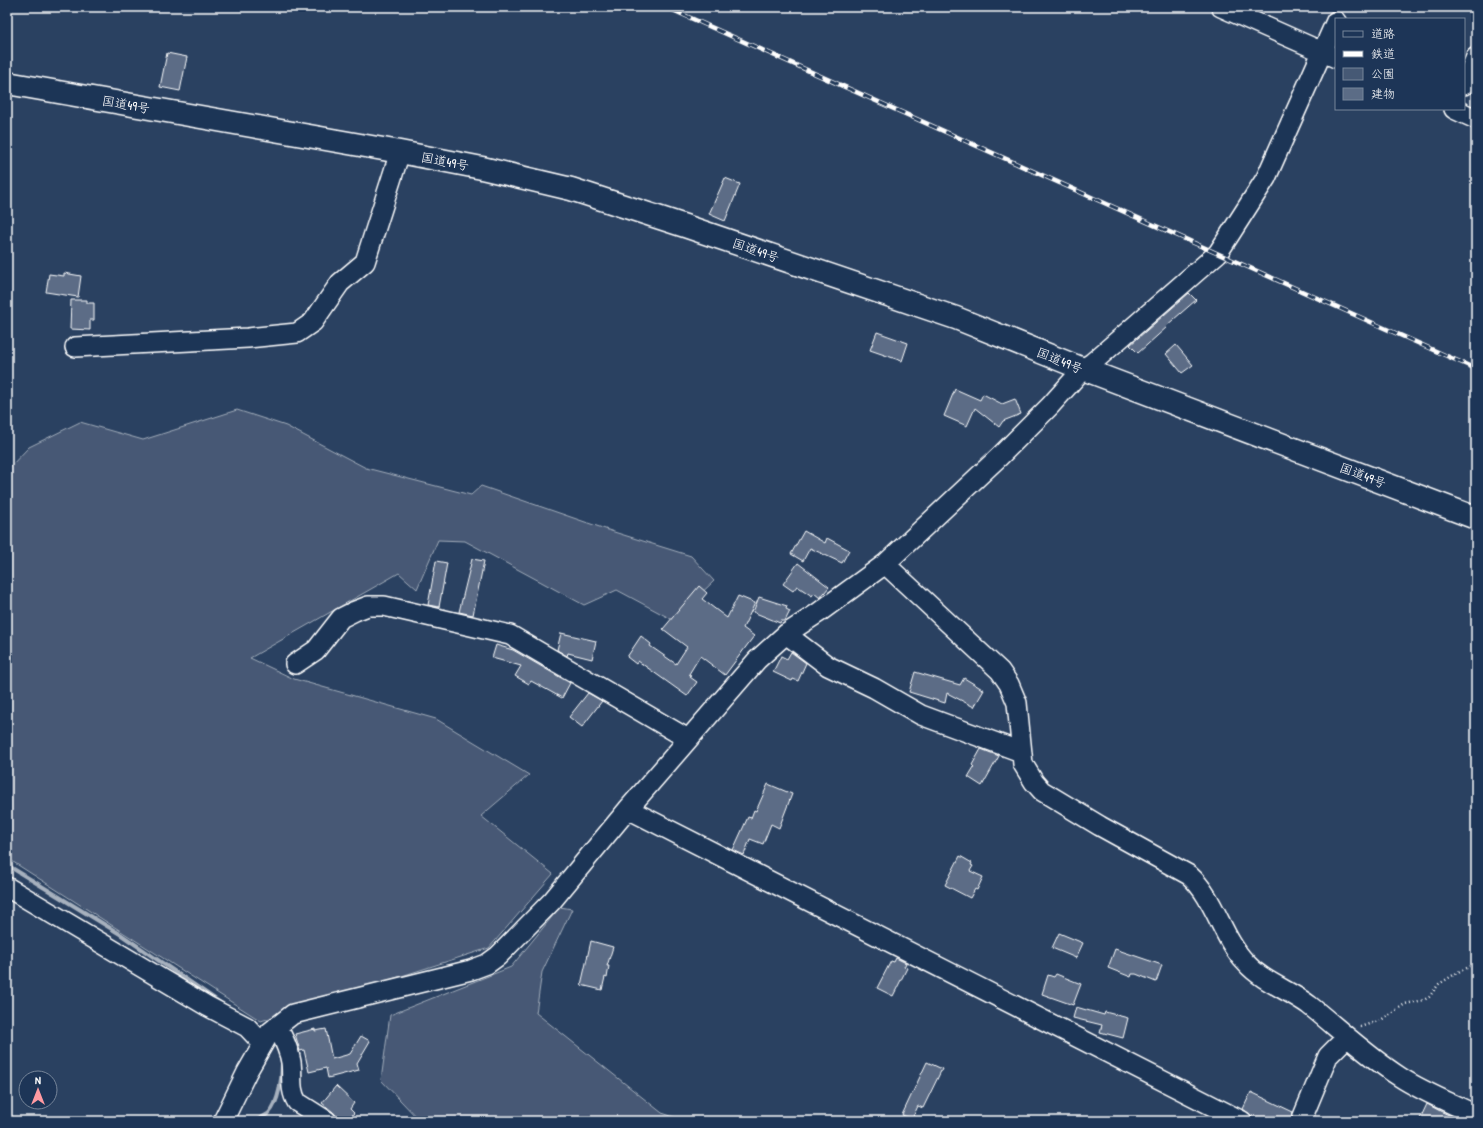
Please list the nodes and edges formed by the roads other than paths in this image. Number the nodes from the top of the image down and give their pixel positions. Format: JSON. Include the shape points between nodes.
{"nodes":[{"id":1,"x":1221,"y":7,"type":"edge"},
{"id":2,"x":1343,"y":7,"type":"edge"},
{"id":3,"x":1338,"y":18,"type":"edge"},
{"id":4,"x":1335,"y":29,"type":"edge"},
{"id":5,"x":1329,"y":56,"type":"edge"},
{"id":6,"x":1476,"y":57,"type":"edge"},
{"id":7,"x":7,"y":83,"type":"edge"},
{"id":8,"x":1465,"y":83,"type":"edge"},
{"id":9,"x":1456,"y":110,"type":"edge"},
{"id":10,"x":1476,"y":119,"type":"edge"},
{"id":11,"x":400,"y":152,"type":"junction"},
{"id":12,"x":75,"y":347,"type":"dead end"},
{"id":13,"x":1083,"y":369,"type":"junction"},
{"id":14,"x":1476,"y":518,"type":"edge"},
{"id":15,"x":885,"y":564,"type":"junction"},
{"id":16,"x":786,"y":634,"type":"junction"},
{"id":17,"x":295,"y":664,"type":"dead end"},
{"id":18,"x":688,"y":739,"type":"junction"},
{"id":19,"x":1021,"y":752,"type":"junction"},
{"id":20,"x":628,"y":808,"type":"junction"},
{"id":21,"x":7,"y":887,"type":"edge"},
{"id":22,"x":277,"y":1026,"type":"junction"},
{"id":23,"x":1347,"y":1036,"type":"junction"},
{"id":24,"x":263,"y":1044,"type":"junction"},
{"id":25,"x":1476,"y":1115,"type":"edge"},
{"id":26,"x":223,"y":1121,"type":"edge"},
{"id":27,"x":327,"y":1121,"type":"edge"},
{"id":28,"x":1242,"y":1121,"type":"edge"},
{"id":29,"x":1301,"y":1121,"type":"edge"}],
"edges":[{"from":1,"to":5,"type":"street"},
{"from":2,"to":3,"type":"street"},
{"from":4,"to":5,"type":"street"},
{"from":5,"to":13,"type":"street","via":[[1266,178],[1218,253]]},
{"from":6,"to":8,"type":"street"},
{"from":7,"to":11,"type":"highway","name":"国道49号"},
{"from":9,"to":10,"type":"street"},
{"from":11,"to":12,"type":"street","via":[[365,262],[340,283],[313,322],[297,333]]},
{"from":11,"to":13,"type":"highway","name":"国道49号","via":[[482,168],[601,199],[956,318]]},
{"from":13,"to":14,"type":"highway","name":"国道49号"},
{"from":13,"to":15,"type":"street","via":[[1050,406]]},
{"from":15,"to":16,"type":"street"},
{"from":15,"to":19,"type":"street","via":[[1000,671],[1017,703]]},
{"from":16,"to":18,"type":"street","via":[[757,660]]},
{"from":16,"to":19,"type":"street","via":[[828,666],[874,688],[921,716]]},
{"from":17,"to":18,"type":"street","via":[[316,650],[341,618],[368,606],[384,606],[510,635]]},
{"from":18,"to":20,"type":"street"},
{"from":19,"to":23,"type":"street","via":[[1027,771],[1042,791],[1189,874],[1210,901],[1230,944],[1246,964],[1262,977],[1309,1005]]},
{"from":20,"to":22,"type":"street","via":[[552,901],[487,964],[293,1014]]},
{"from":20,"to":28,"type":"street"},
{"from":21,"to":24,"type":"street","via":[[207,1006],[247,1027]]},
{"from":22,"to":24,"type":"street"},
{"from":22,"to":27,"type":"street","via":[[286,1043],[290,1059],[290,1083],[294,1098]]},
{"from":23,"to":25,"type":"street","via":[[1400,1077]]},
{"from":23,"to":29,"type":"street","via":[[1328,1056]]},
{"from":24,"to":26,"type":"street"}]}
